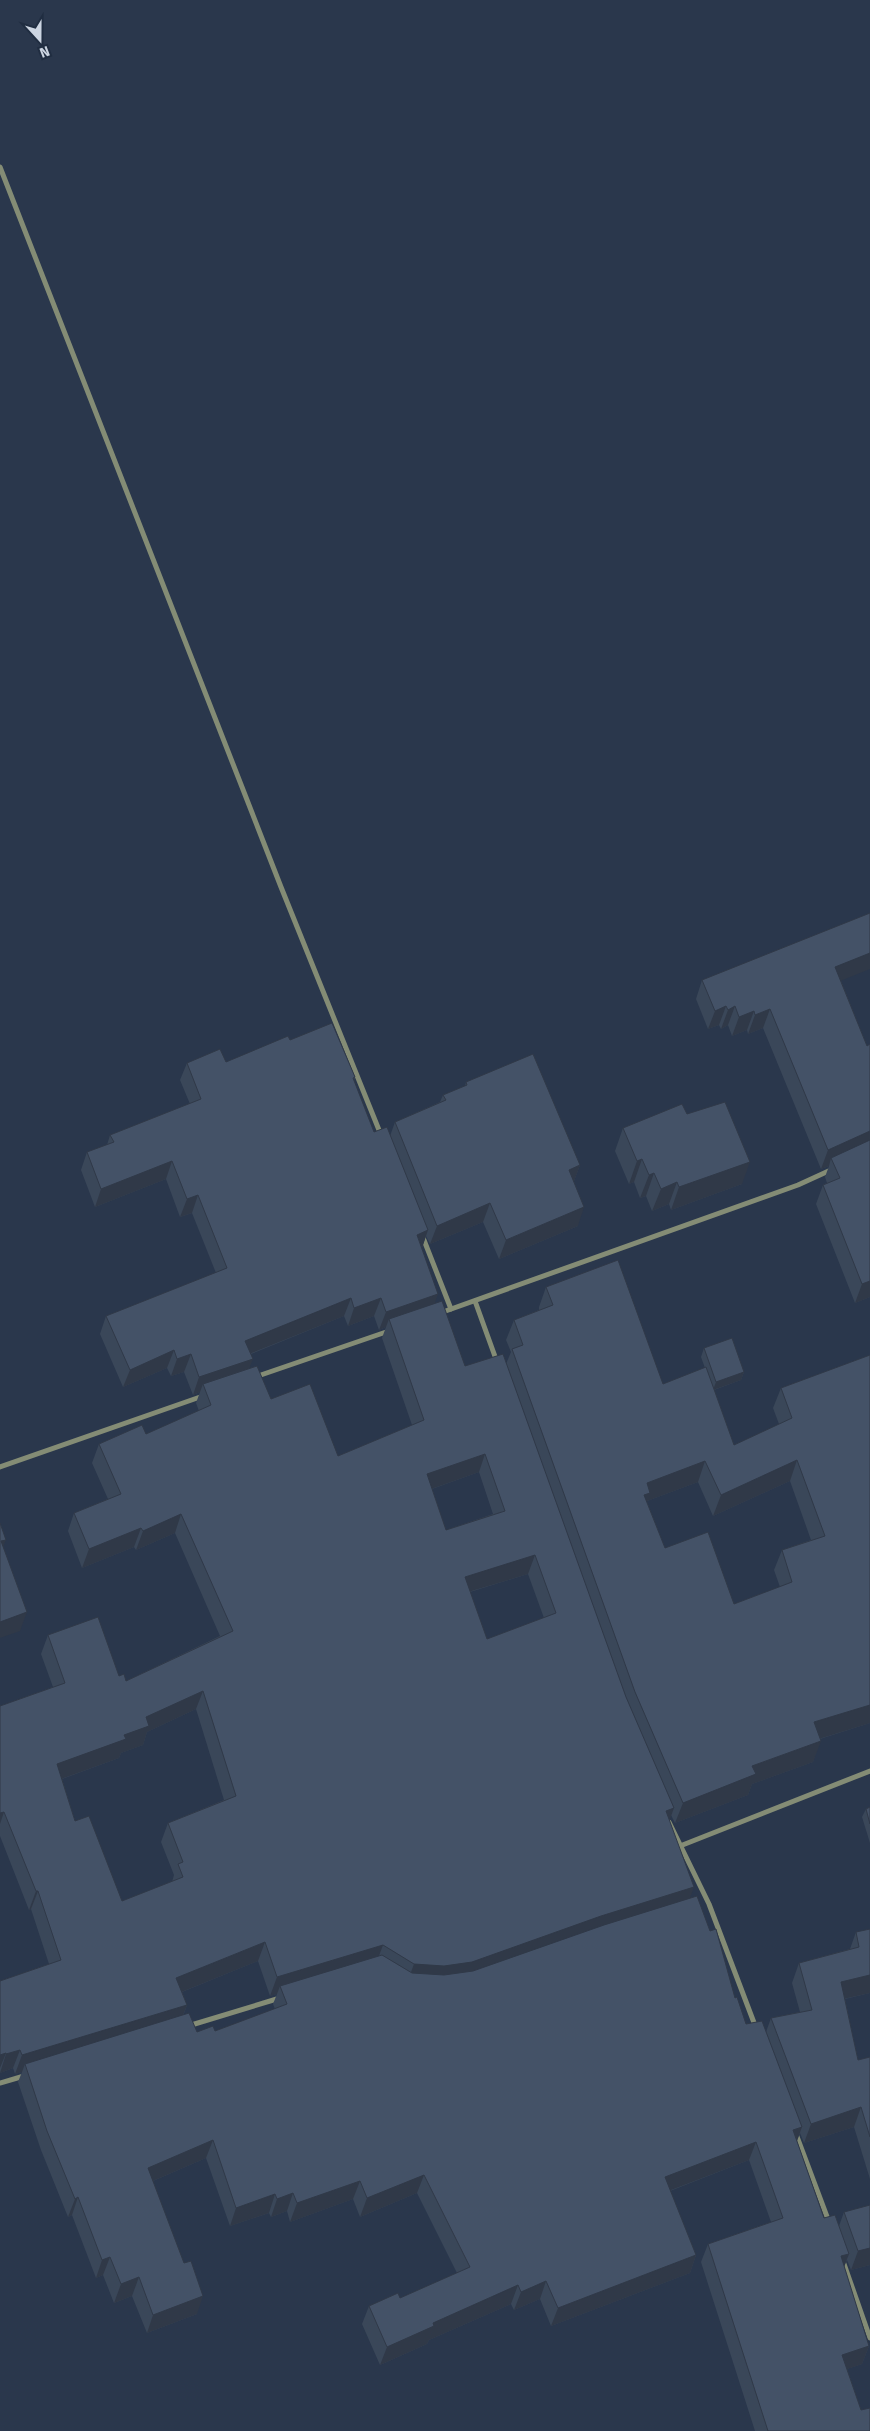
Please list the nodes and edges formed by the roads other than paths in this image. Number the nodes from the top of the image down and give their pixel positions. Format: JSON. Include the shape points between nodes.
{"nodes":[{"id":1,"x":0,"y":167,"type":"edge"},
{"id":2,"x":384,"y":1143,"type":"edge"},
{"id":3,"x":843,"y":1164,"type":"edge"},
{"id":4,"x":418,"y":1225,"type":"edge"},
{"id":5,"x":475,"y":1301,"type":"junction"},
{"id":6,"x":451,"y":1309,"type":"junction"},
{"id":7,"x":432,"y":1316,"type":"edge"},
{"id":8,"x":394,"y":1329,"type":"edge"},
{"id":9,"x":499,"y":1367,"type":"edge"},
{"id":10,"x":244,"y":1381,"type":"edge"},
{"id":11,"x":207,"y":1394,"type":"edge"},
{"id":12,"x":0,"y":1466,"type":"edge"},
{"id":13,"x":870,"y":1771,"type":"edge"},
{"id":14,"x":669,"y":1820,"type":"edge"},
{"id":15,"x":680,"y":1846,"type":"junction"},
{"id":16,"x":709,"y":1904,"type":"junction"},
{"id":17,"x":700,"y":1906,"type":"edge"},
{"id":18,"x":283,"y":1997,"type":"edge"},
{"id":19,"x":181,"y":2028,"type":"edge"},
{"id":20,"x":757,"y":2031,"type":"edge"},
{"id":21,"x":26,"y":2075,"type":"edge"},
{"id":22,"x":0,"y":2083,"type":"edge"},
{"id":23,"x":795,"y":2132,"type":"edge"},
{"id":24,"x":832,"y":2231,"type":"edge"},
{"id":25,"x":842,"y":2258,"type":"edge"},
{"id":26,"x":870,"y":2338,"type":"edge"}],
"edges":[{"from":1,"to":2,"type":"street"},
{"from":3,"to":5,"type":"street","via":[[798,1185]]},
{"from":4,"to":6,"type":"street"},
{"from":5,"to":6,"type":"street"},
{"from":5,"to":9,"type":"street"},
{"from":6,"to":7,"type":"street"},
{"from":8,"to":10,"type":"street"},
{"from":11,"to":12,"type":"street"},
{"from":13,"to":15,"type":"street"},
{"from":14,"to":15,"type":"street"},
{"from":15,"to":16,"type":"street"},
{"from":16,"to":17,"type":"street"},
{"from":16,"to":20,"type":"street"},
{"from":18,"to":19,"type":"street"},
{"from":21,"to":22,"type":"street"},
{"from":23,"to":24,"type":"street"},
{"from":25,"to":26,"type":"street"}]}
